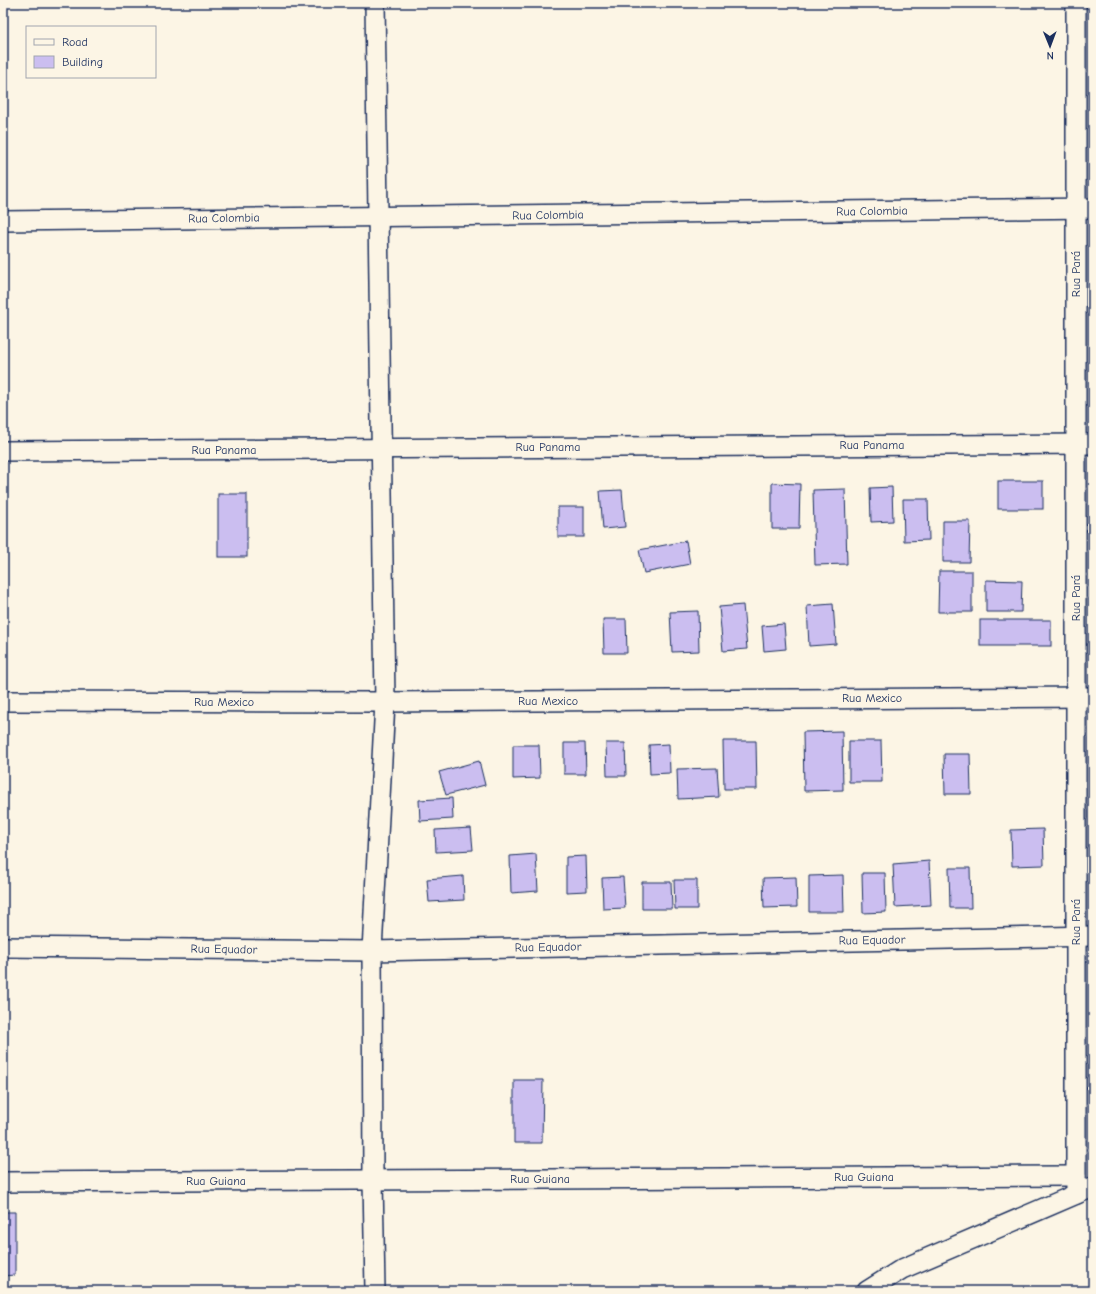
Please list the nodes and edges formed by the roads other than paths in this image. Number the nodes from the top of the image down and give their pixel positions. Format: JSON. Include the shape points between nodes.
{"nodes":[{"id":1,"x":375,"y":3,"type":"edge"},
{"id":2,"x":1076,"y":3,"type":"edge"},
{"id":3,"x":1084,"y":208,"type":"edge"},
{"id":4,"x":378,"y":216,"type":"junction"},
{"id":5,"x":3,"y":221,"type":"edge"},
{"id":6,"x":1084,"y":444,"type":"edge"},
{"id":7,"x":381,"y":448,"type":"junction"},
{"id":8,"x":3,"y":451,"type":"edge"},
{"id":9,"x":1085,"y":697,"type":"edge"},
{"id":10,"x":3,"y":701,"type":"edge"},
{"id":11,"x":385,"y":702,"type":"junction"},
{"id":12,"x":1085,"y":936,"type":"edge"},
{"id":13,"x":3,"y":946,"type":"edge"},
{"id":14,"x":372,"y":951,"type":"junction"},
{"id":15,"x":373,"y":1180,"type":"junction"},
{"id":16,"x":3,"y":1182,"type":"edge"},
{"id":17,"x":1082,"y":1186,"type":"edge"},
{"id":18,"x":375,"y":1291,"type":"edge"},
{"id":19,"x":867,"y":1291,"type":"edge"}],
"edges":[{"from":1,"to":4,"type":"street"},
{"from":2,"to":3,"type":"street","name":"Rua Pará"},
{"from":3,"to":4,"type":"street","name":"Rua Colombia"},
{"from":3,"to":6,"type":"street","name":"Rua Pará"},
{"from":4,"to":5,"type":"street","name":"Rua Colombia"},
{"from":4,"to":7,"type":"street"},
{"from":6,"to":7,"type":"street","name":"Rua Panama"},
{"from":6,"to":9,"type":"street","name":"Rua Pará"},
{"from":7,"to":8,"type":"street","name":"Rua Panama"},
{"from":7,"to":11,"type":"street"},
{"from":9,"to":11,"type":"street","name":"Rua Mexico"},
{"from":9,"to":12,"type":"street","name":"Rua Pará"},
{"from":10,"to":11,"type":"street","name":"Rua Mexico"},
{"from":11,"to":14,"type":"street"},
{"from":12,"to":14,"type":"street","name":"Rua Equador"},
{"from":12,"to":17,"type":"street","name":"Rua Pará"},
{"from":13,"to":14,"type":"street","name":"Rua Equador"},
{"from":14,"to":15,"type":"street"},
{"from":15,"to":16,"type":"street","name":"Rua Guiana"},
{"from":15,"to":17,"type":"street","name":"Rua Guiana"},
{"from":15,"to":18,"type":"street"},
{"from":17,"to":19,"type":"street","via":[[902,1269]]}]}
